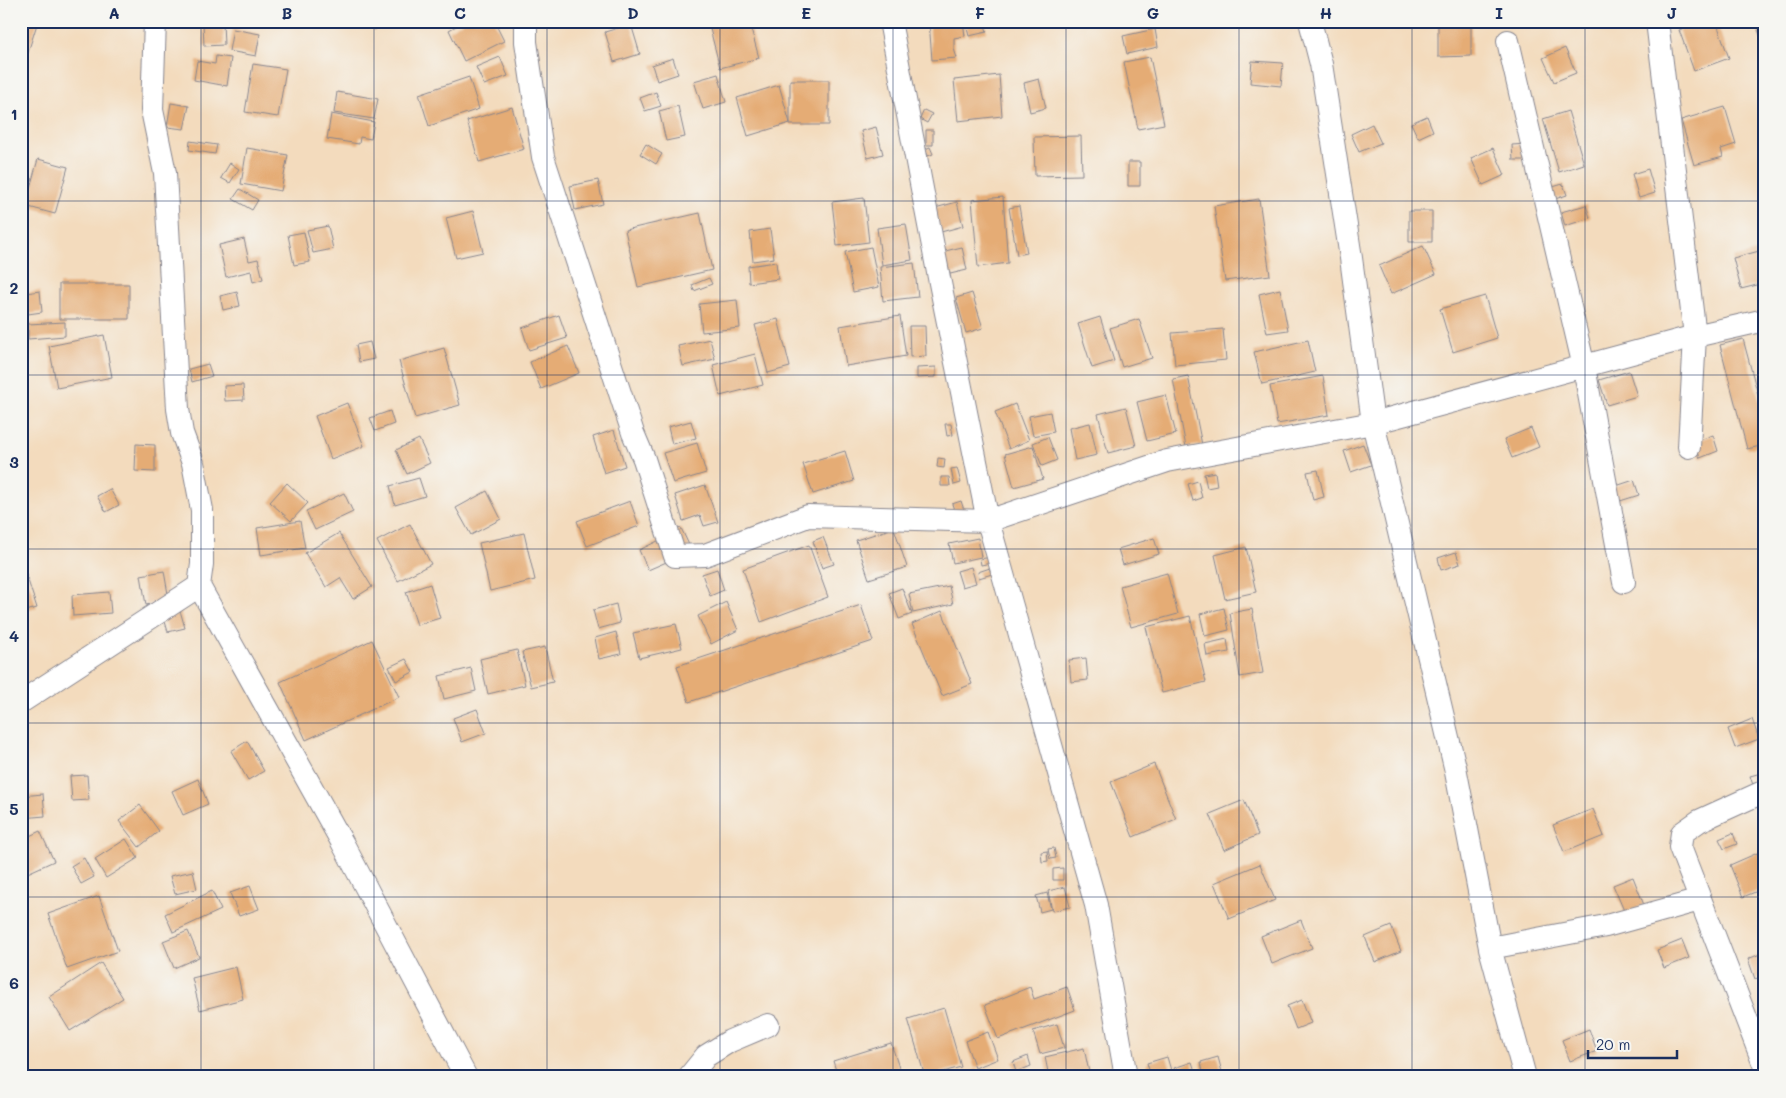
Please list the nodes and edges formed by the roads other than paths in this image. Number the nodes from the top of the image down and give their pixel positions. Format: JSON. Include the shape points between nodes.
{"nodes":[{"id":1,"x":155,"y":21,"type":"edge"},
{"id":2,"x":526,"y":21,"type":"edge"},
{"id":3,"x":890,"y":21,"type":"edge"},
{"id":4,"x":1310,"y":21,"type":"edge"},
{"id":5,"x":1657,"y":21,"type":"edge"},
{"id":6,"x":1508,"y":41,"type":"dead end"},
{"id":7,"x":1765,"y":320,"type":"edge"},
{"id":8,"x":1695,"y":336,"type":"junction"},
{"id":9,"x":1584,"y":367,"type":"junction"},
{"id":10,"x":1373,"y":423,"type":"junction"},
{"id":11,"x":1689,"y":447,"type":"dead end"},
{"id":12,"x":988,"y":522,"type":"junction"},
{"id":13,"x":1624,"y":582,"type":"dead end"},
{"id":14,"x":199,"y":586,"type":"junction"},
{"id":15,"x":21,"y":702,"type":"edge"},
{"id":16,"x":1765,"y":791,"type":"edge"},
{"id":17,"x":1700,"y":900,"type":"junction"},
{"id":18,"x":1490,"y":948,"type":"junction"},
{"id":19,"x":768,"y":1025,"type":"dead end"},
{"id":20,"x":1765,"y":1067,"type":"edge"},
{"id":21,"x":466,"y":1077,"type":"edge"},
{"id":22,"x":689,"y":1077,"type":"edge"},
{"id":23,"x":1126,"y":1077,"type":"edge"},
{"id":24,"x":1525,"y":1077,"type":"edge"}],
"edges":[{"from":1,"to":14,"type":"street","via":[[152,110],[165,173],[178,409],[202,510]]},
{"from":2,"to":12,"type":"street","via":[[526,42],[543,157],[675,556],[704,555],[808,516]]},
{"from":3,"to":12,"type":"street"},
{"from":4,"to":10,"type":"street","via":[[1321,64]]},
{"from":5,"to":8,"type":"street"},
{"from":6,"to":9,"type":"street"},
{"from":7,"to":8,"type":"street"},
{"from":8,"to":9,"type":"street"},
{"from":8,"to":11,"type":"street"},
{"from":9,"to":10,"type":"street"},
{"from":9,"to":13,"type":"street"},
{"from":10,"to":12,"type":"street","via":[[1167,460]]},
{"from":10,"to":18,"type":"street","via":[[1454,767]]},
{"from":12,"to":23,"type":"street","via":[[1096,905]]},
{"from":14,"to":15,"type":"street"},
{"from":14,"to":21,"type":"street","via":[[342,842]]},
{"from":16,"to":17,"type":"street","via":[[1699,821],[1682,833],[1680,847]]},
{"from":17,"to":18,"type":"street","via":[[1606,926]]},
{"from":17,"to":20,"type":"street"},
{"from":18,"to":24,"type":"street"},
{"from":19,"to":22,"type":"street","via":[[730,1040],[706,1056]]}]}
